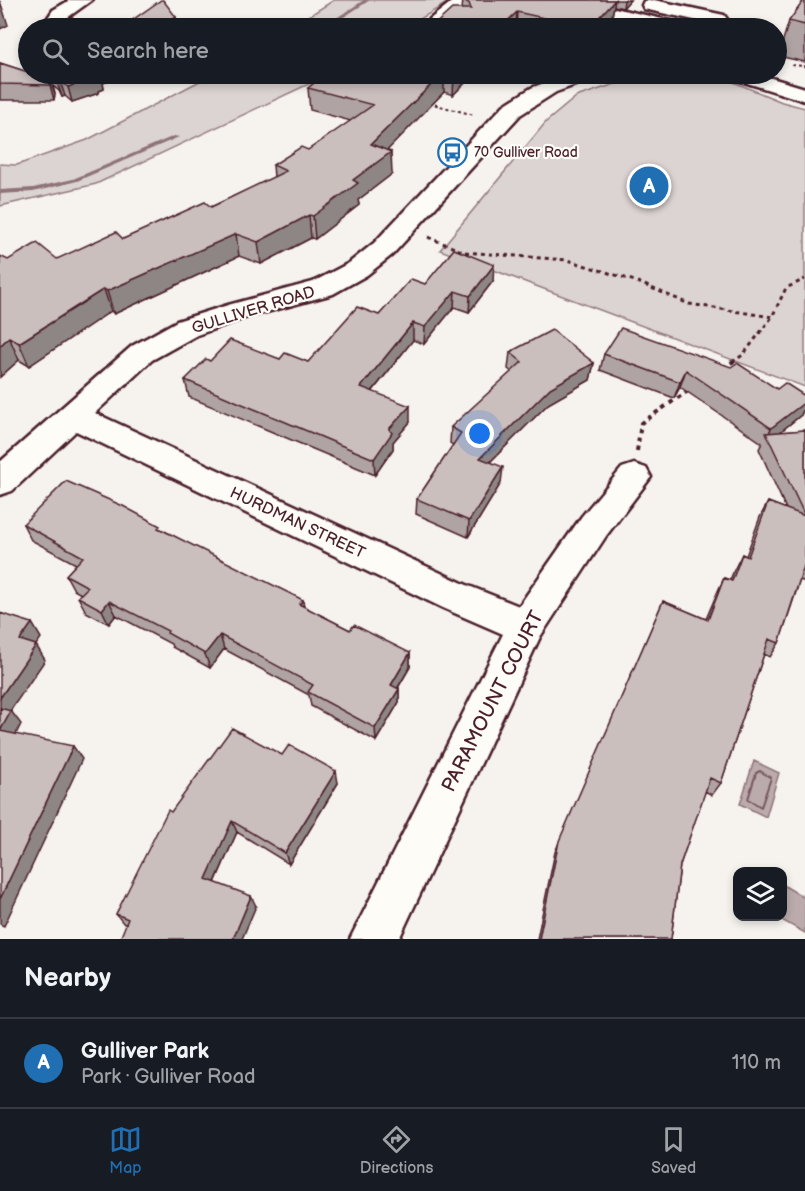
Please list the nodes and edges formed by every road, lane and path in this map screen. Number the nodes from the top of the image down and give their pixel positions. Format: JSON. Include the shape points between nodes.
{"nodes":[{"id":1,"x":465,"y":0,"type":"edge"},
{"id":2,"x":555,"y":0,"type":"edge"},
{"id":3,"x":628,"y":0,"type":"edge"},
{"id":4,"x":50,"y":2,"type":"dead end"},
{"id":5,"x":76,"y":3,"type":"edge"},
{"id":6,"x":717,"y":17,"type":"edge"},
{"id":7,"x":57,"y":18,"type":"edge"},
{"id":8,"x":443,"y":18,"type":"edge"},
{"id":9,"x":633,"y":18,"type":"edge"},
{"id":10,"x":555,"y":84,"type":"edge"},
{"id":11,"x":770,"y":84,"type":"edge"},
{"id":12,"x":805,"y":95,"type":"edge"},
{"id":13,"x":429,"y":103,"type":"edge"},
{"id":14,"x":484,"y":117,"type":"dead end"},
{"id":15,"x":420,"y":234,"type":"dead end"},
{"id":16,"x":805,"y":279,"type":"edge"},
{"id":17,"x":772,"y":317,"type":"junction"},
{"id":18,"x":715,"y":373,"type":"edge"},
{"id":19,"x":697,"y":386,"type":"edge"},
{"id":20,"x":72,"y":416,"type":"junction"},
{"id":21,"x":634,"y":477,"type":"joint"},
{"id":22,"x":0,"y":482,"type":"edge"},
{"id":23,"x":526,"y":626,"type":"junction"},
{"id":24,"x":374,"y":939,"type":"edge"}],
"edges":[{"from":1,"to":8,"type":"street"},
{"from":2,"to":9,"type":"street"},
{"from":3,"to":6,"type":"street"},
{"from":4,"to":5,"type":"street"},
{"from":5,"to":7,"type":"street"},
{"from":10,"to":20,"type":"street","name":"GULLIVER ROAD","via":[[512,110],[383,249],[358,269],[323,288],[187,328],[142,353]]},
{"from":11,"to":12,"type":"street"},
{"from":13,"to":14,"type":"path"},
{"from":15,"to":17,"type":"path","via":[[464,252],[567,260],[635,281],[689,304]]},
{"from":16,"to":17,"type":"path","via":[[786,288]]},
{"from":17,"to":18,"type":"path","via":[[743,355]]},
{"from":19,"to":21,"type":"path","via":[[641,423]]},
{"from":20,"to":22,"type":"street","name":"GULLIVER ROAD"},
{"from":20,"to":23,"type":"street","name":"HURDMAN STREET","via":[[456,597]]},
{"from":21,"to":23,"type":"street","name":"PARAMOUNT COURT","via":[[594,526]]},
{"from":23,"to":24,"type":"street","name":"PARAMOUNT COURT"}]}
